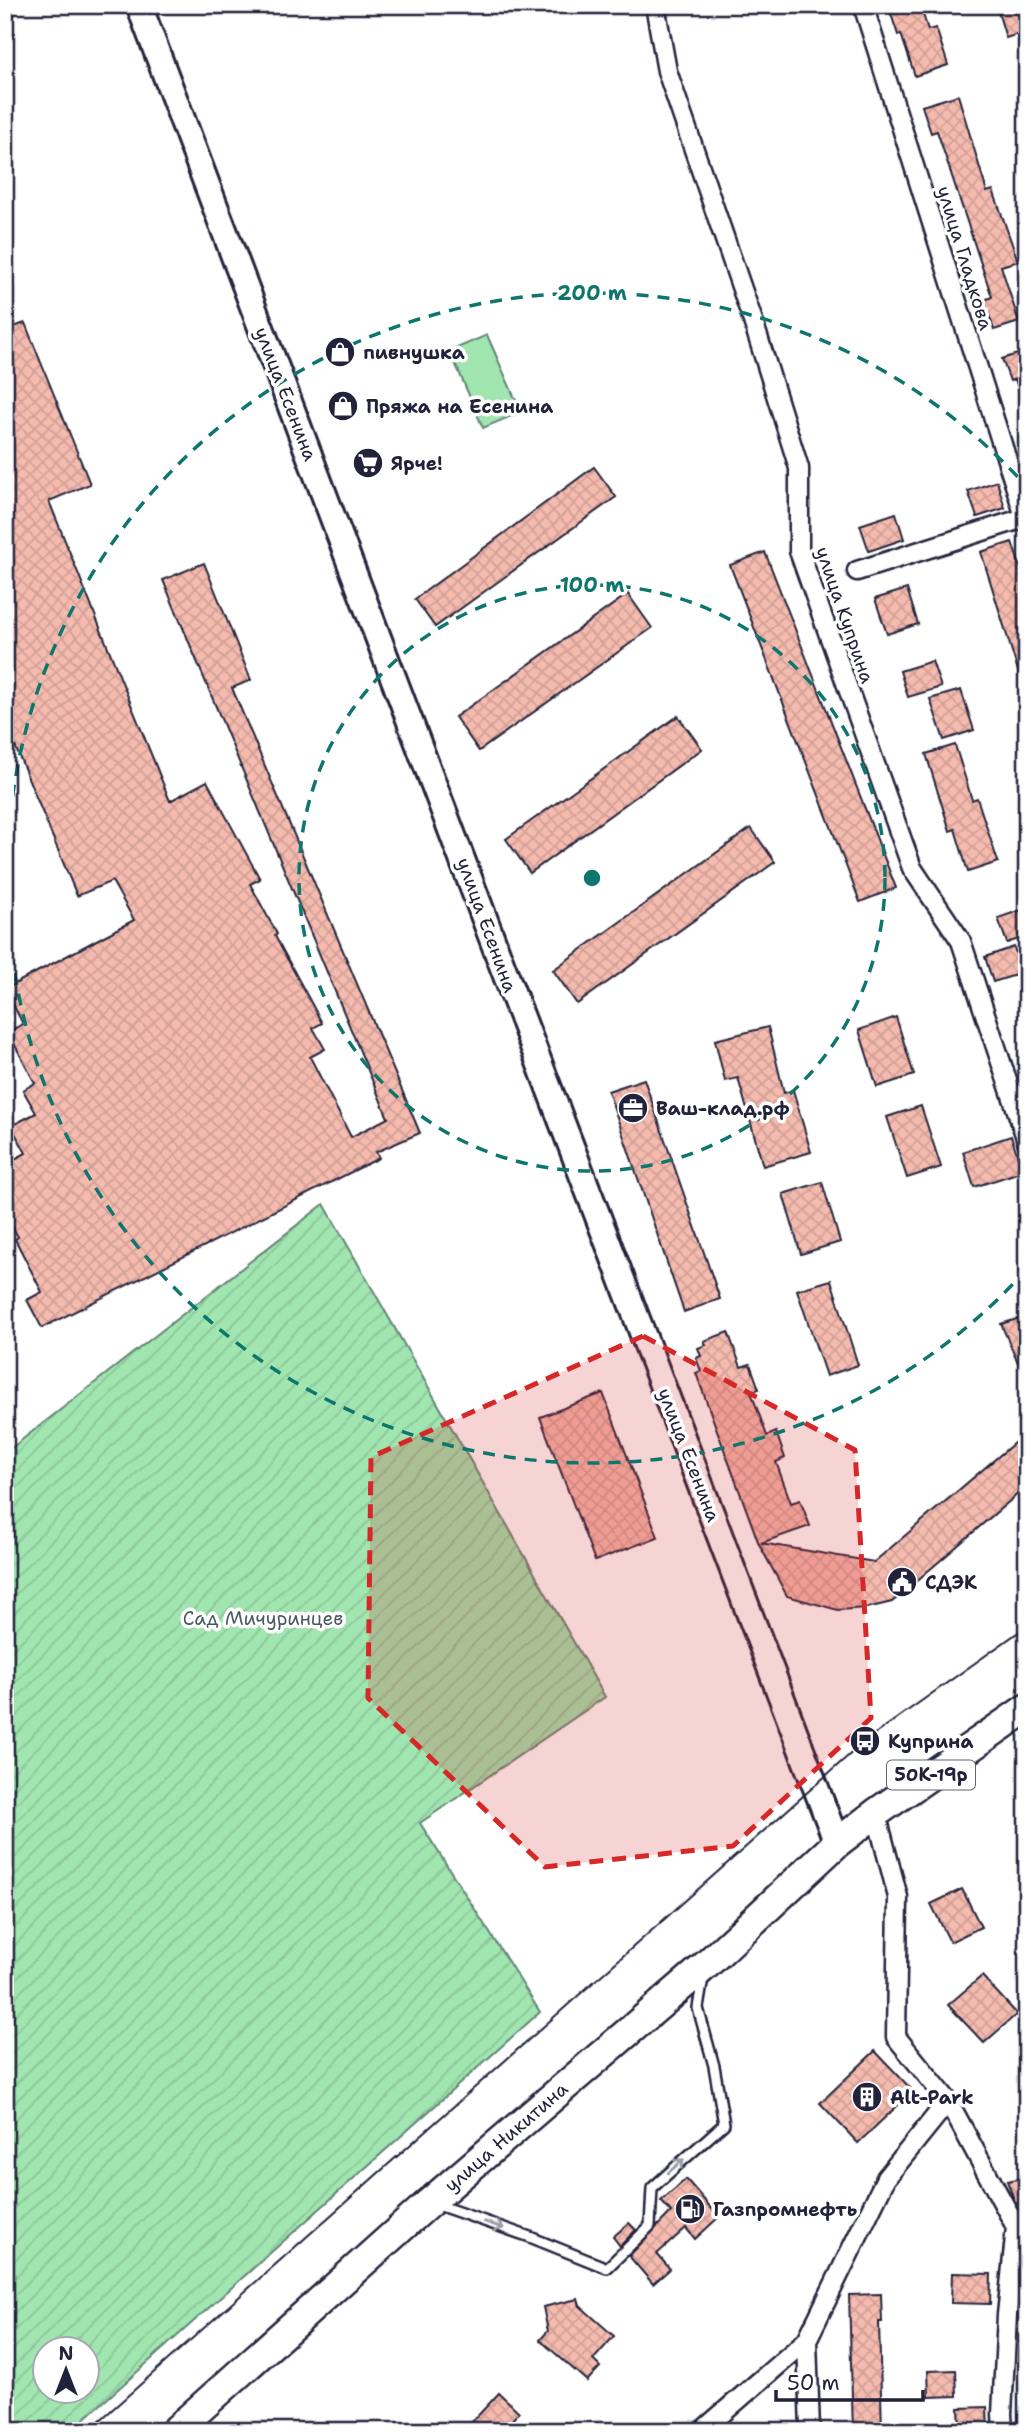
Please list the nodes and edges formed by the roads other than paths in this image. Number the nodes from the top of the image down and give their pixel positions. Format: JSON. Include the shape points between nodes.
{"nodes":[{"id":1,"x":139,"y":5,"type":"edge"},
{"id":2,"x":655,"y":5,"type":"edge"},
{"id":3,"x":863,"y":5,"type":"edge"},
{"id":4,"x":1026,"y":519,"type":"edge"},
{"id":5,"x":857,"y":571,"type":"dead end"},
{"id":6,"x":1027,"y":1141,"type":"edge"},
{"id":7,"x":1027,"y":1708,"type":"edge"},
{"id":8,"x":876,"y":1813,"type":"junction"},
{"id":9,"x":836,"y":1843,"type":"junction"},
{"id":10,"x":705,"y":1966,"type":"junction"},
{"id":11,"x":948,"y":2101,"type":"junction"},
{"id":12,"x":430,"y":2202,"type":"junction"},
{"id":13,"x":807,"y":2340,"type":"junction"},
{"id":14,"x":175,"y":2431,"type":"edge"},
{"id":15,"x":702,"y":2431,"type":"edge"},
{"id":16,"x":810,"y":2431,"type":"edge"},
{"id":17,"x":1003,"y":2431,"type":"edge"}],
"edges":[{"from":1,"to":9,"type":"street","name":"улица Есенина"},
{"from":2,"to":6,"type":"street","name":"улица Куприна","via":[[667,71],[799,468],[799,551],[912,868],[961,941]]},
{"from":3,"to":4,"type":"street","name":"улица Гладкова"},
{"from":4,"to":5,"type":"street"},
{"from":7,"to":8,"type":"main road","number":"50К-19р"},
{"from":8,"to":9,"type":"main road","number":"50К-19р"},
{"from":8,"to":11,"type":"street","via":[[898,1897],[896,2037]]},
{"from":9,"to":10,"type":"main road","name":"улица Никитина"},
{"from":10,"to":12,"type":"main road","name":"улица Никитина"},
{"from":12,"to":10,"type":"lane","one_way":true,"via":[[607,2268],[650,2226],[652,2188],[724,2124],[698,2008]]},
{"from":11,"to":13,"type":"street","via":[[886,2178]]},
{"from":11,"to":17,"type":"street","via":[[1016,2227]]},
{"from":12,"to":14,"type":"main road","name":"улица Никитина"},
{"from":13,"to":15,"type":"street"},
{"from":13,"to":16,"type":"street"}]}
